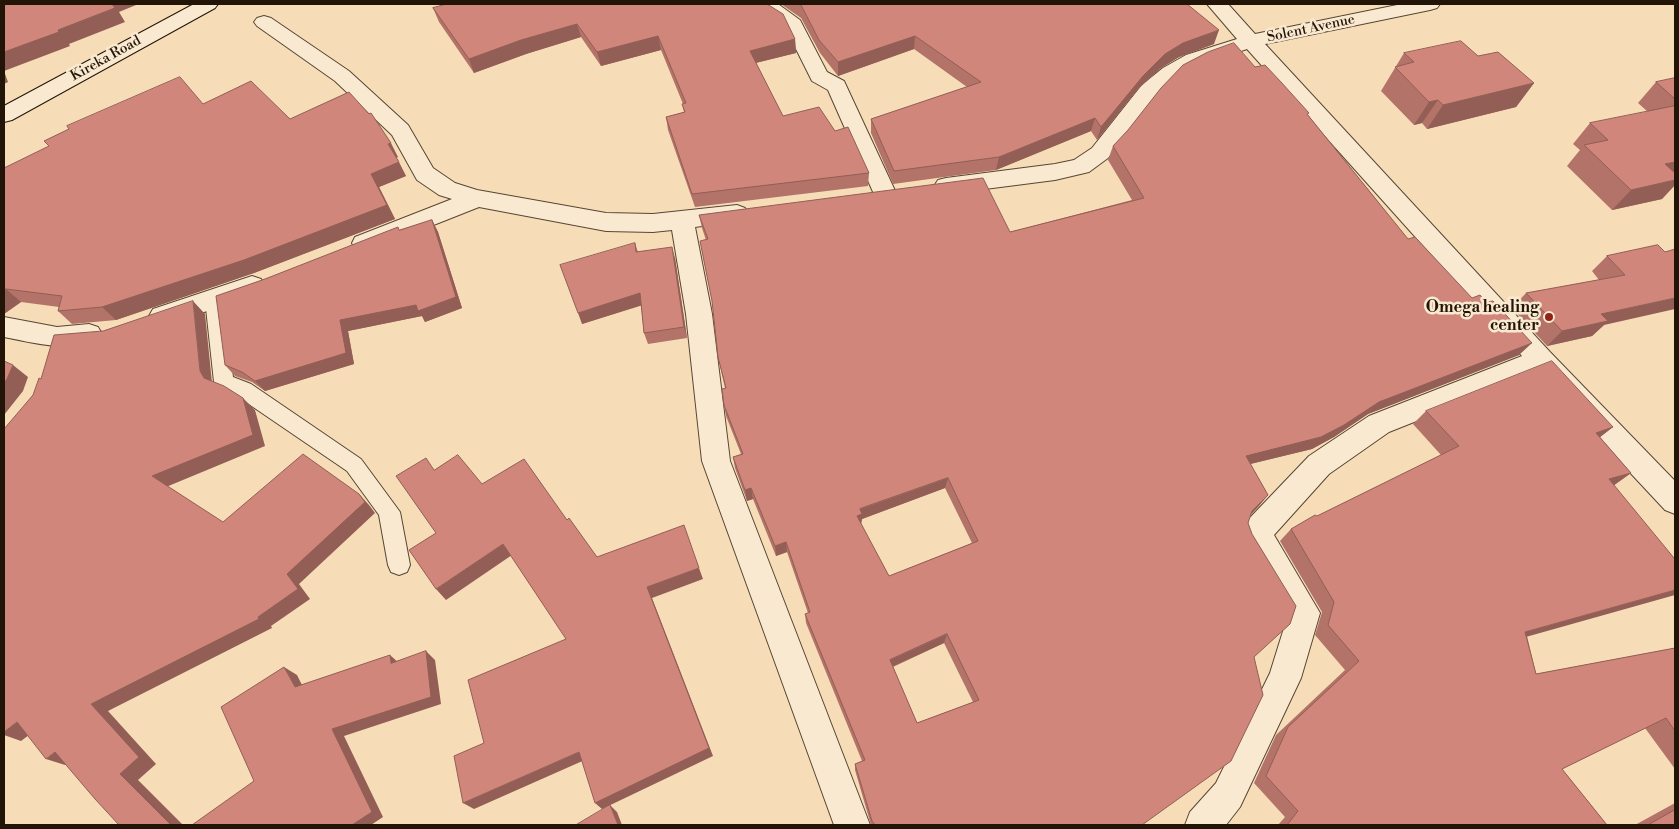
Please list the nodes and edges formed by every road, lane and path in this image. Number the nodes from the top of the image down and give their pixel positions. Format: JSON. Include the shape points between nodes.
{"nodes":[{"id":1,"x":208,"y":4,"type":"edge"},
{"id":2,"x":768,"y":4,"type":"edge"},
{"id":3,"x":1217,"y":4,"type":"edge"},
{"id":4,"x":1430,"y":4,"type":"edge"},
{"id":5,"x":264,"y":22,"type":"dead end"},
{"id":6,"x":1251,"y":41,"type":"junction"},
{"id":7,"x":4,"y":115,"type":"edge"},
{"id":8,"x":477,"y":198,"type":"junction"},
{"id":9,"x":758,"y":212,"type":"edge"},
{"id":10,"x":682,"y":220,"type":"junction"},
{"id":11,"x":347,"y":250,"type":"edge"},
{"id":12,"x":273,"y":279,"type":"edge"},
{"id":13,"x":214,"y":299,"type":"junction"},
{"id":14,"x":143,"y":323,"type":"edge"},
{"id":15,"x":4,"y":327,"type":"edge"},
{"id":16,"x":116,"y":332,"type":"edge"},
{"id":17,"x":57,"y":337,"type":"junction"},
{"id":18,"x":1542,"y":360,"type":"junction"},
{"id":19,"x":48,"y":363,"type":"edge"},
{"id":20,"x":1675,"y":502,"type":"edge"},
{"id":21,"x":399,"y":565,"type":"dead end"},
{"id":22,"x":852,"y":825,"type":"edge"},
{"id":23,"x":1203,"y":825,"type":"edge"}],
"edges":[{"from":1,"to":7,"type":"street","name":"Kireka Road"},
{"from":2,"to":6,"type":"street","name":"Solent Avenue","via":[[792,24],[819,76],[837,86],[895,193],[1081,166],[1100,153],[1150,90],[1170,72],[1193,60]]},
{"from":3,"to":6,"type":"street"},
{"from":4,"to":6,"type":"street","name":"Solent Avenue"},
{"from":5,"to":8,"type":"street","via":[[342,76],[400,130],[425,174],[447,189]]},
{"from":6,"to":18,"type":"street"},
{"from":8,"to":10,"type":"street","via":[[606,222]]},
{"from":8,"to":11,"type":"street"},
{"from":9,"to":10,"type":"street"},
{"from":10,"to":22,"type":"street","via":[[699,314],[716,461]]},
{"from":12,"to":13,"type":"street"},
{"from":13,"to":14,"type":"street"},
{"from":13,"to":21,"type":"lane","via":[[224,382],[244,390],[354,465],[389,512]]},
{"from":15,"to":17,"type":"street"},
{"from":16,"to":17,"type":"street"},
{"from":17,"to":19,"type":"street"},
{"from":18,"to":20,"type":"street"},
{"from":18,"to":23,"type":"street","via":[[1379,424],[1319,465],[1256,532],[1304,613],[1285,678],[1228,795]]}]}
